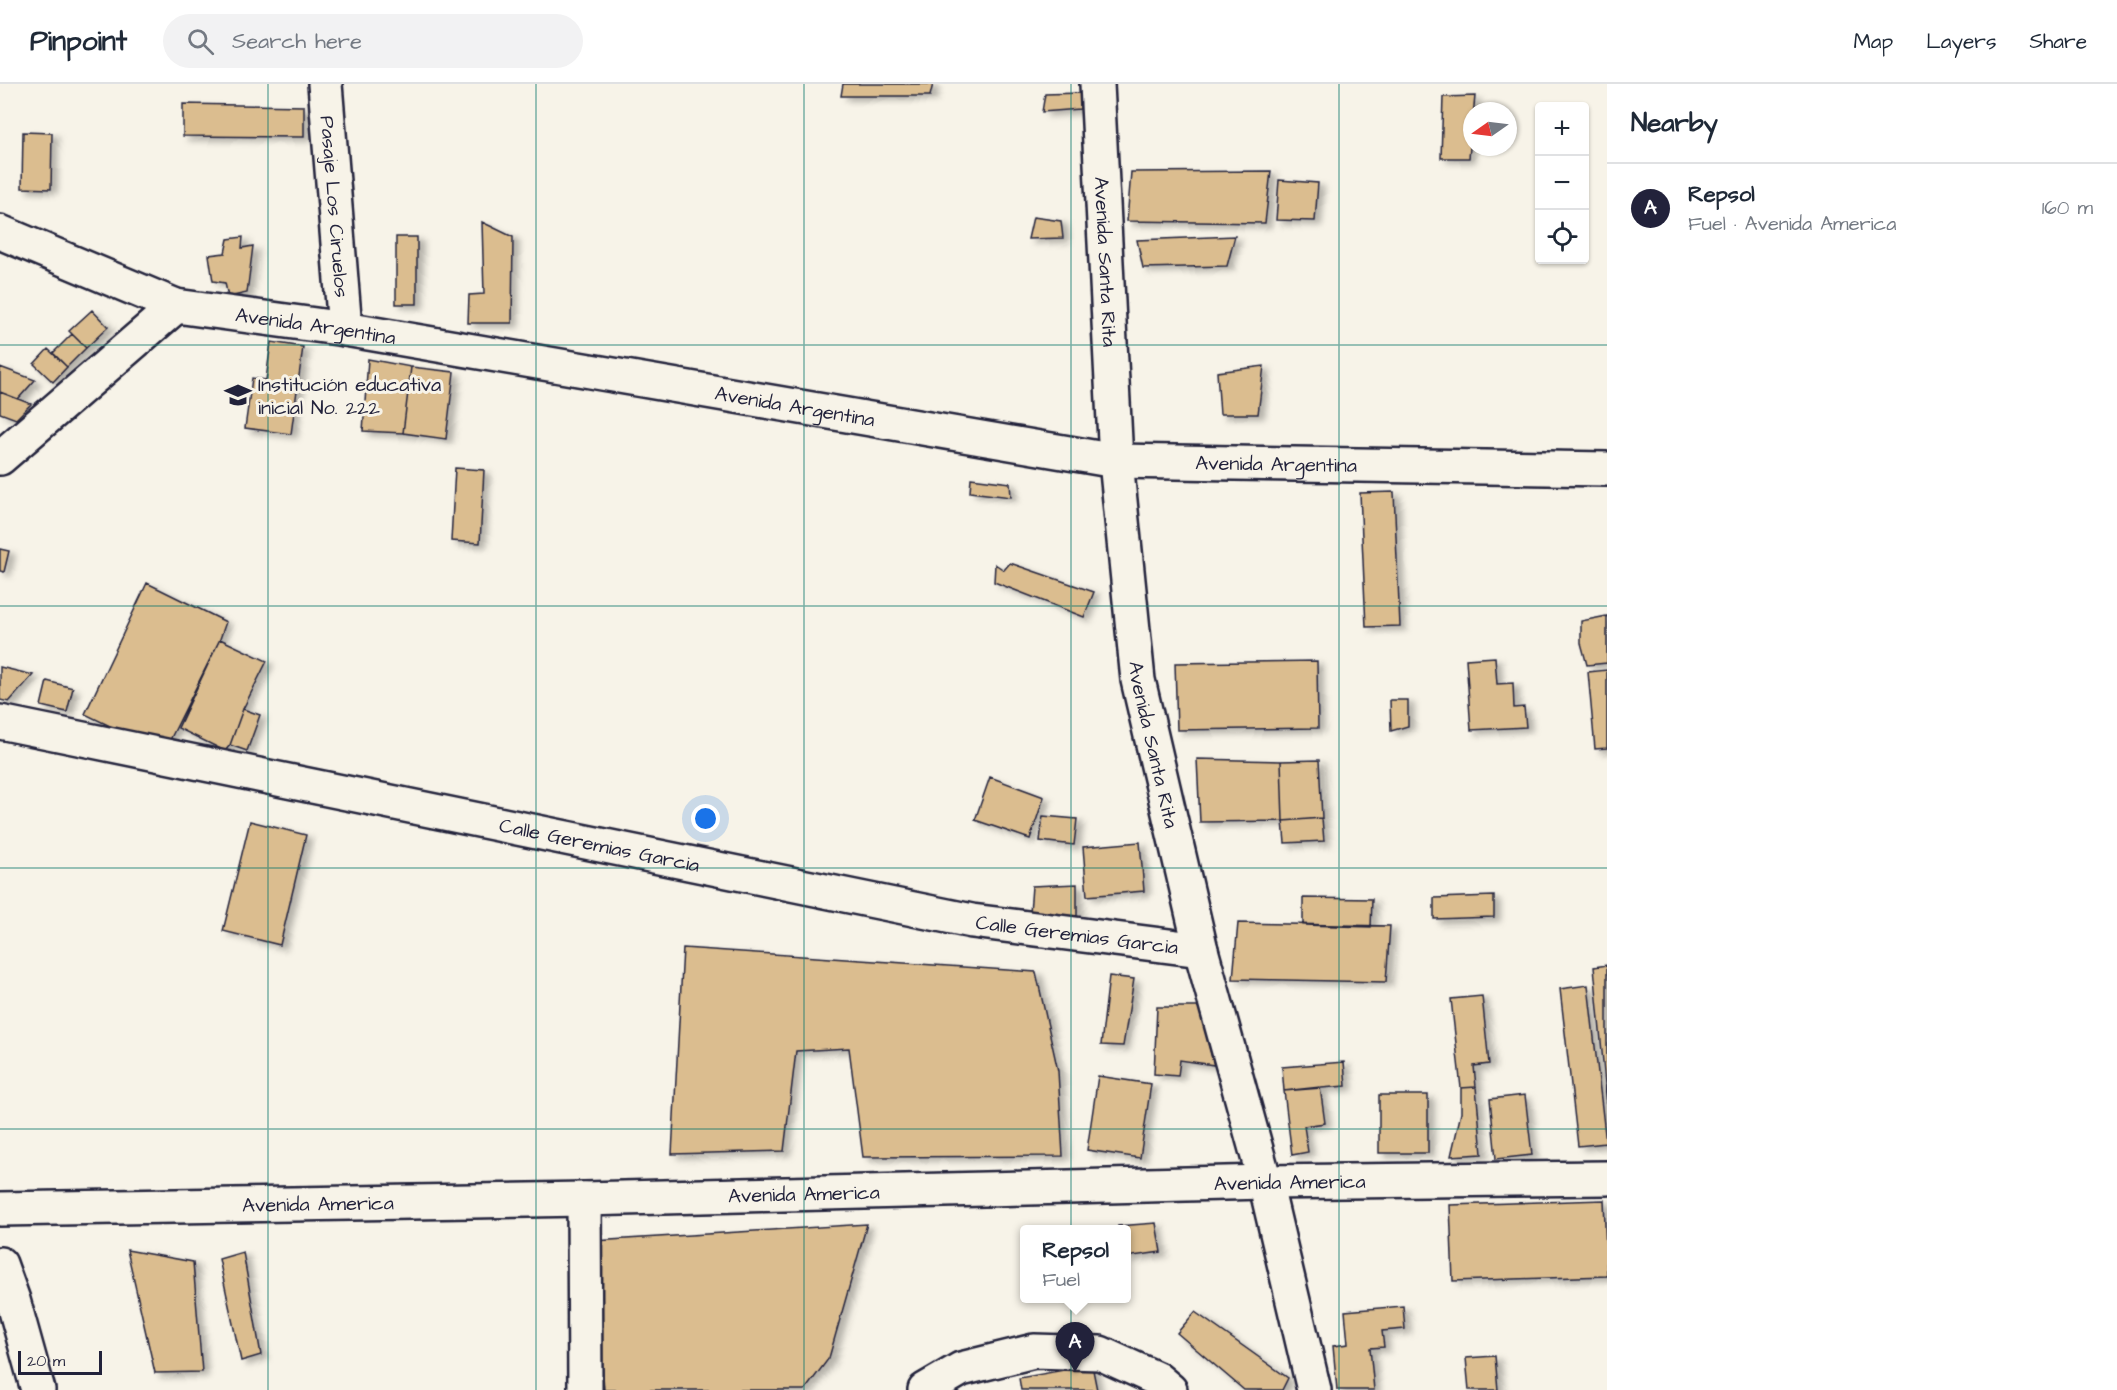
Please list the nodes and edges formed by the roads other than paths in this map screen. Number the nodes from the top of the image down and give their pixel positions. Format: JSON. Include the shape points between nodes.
{"nodes":[{"id":1,"x":325,"y":84,"type":"edge"},
{"id":2,"x":1097,"y":84,"type":"edge"},
{"id":3,"x":0,"y":232,"type":"edge"},
{"id":4,"x":176,"y":306,"type":"junction"},
{"id":5,"x":345,"y":329,"type":"junction"},
{"id":6,"x":5,"y":449,"type":"edge"},
{"id":7,"x":1116,"y":461,"type":"junction"},
{"id":8,"x":1607,"y":468,"type":"edge"},
{"id":9,"x":0,"y":722,"type":"edge"},
{"id":10,"x":1201,"y":950,"type":"junction"},
{"id":11,"x":1607,"y":1178,"type":"edge"},
{"id":12,"x":1265,"y":1182,"type":"junction"},
{"id":13,"x":584,"y":1199,"type":"junction"},
{"id":14,"x":0,"y":1209,"type":"edge"},
{"id":15,"x":0,"y":1264,"type":"edge"},
{"id":16,"x":38,"y":1390,"type":"edge"},
{"id":17,"x":585,"y":1390,"type":"edge"},
{"id":18,"x":925,"y":1390,"type":"edge"},
{"id":19,"x":1170,"y":1390,"type":"edge"},
{"id":20,"x":1314,"y":1390,"type":"edge"}],
"edges":[{"from":1,"to":5,"type":"street","name":"Pasaje Los Ciruelos"},
{"from":2,"to":7,"type":"street","name":"Avenida Santa Rita"},
{"from":3,"to":4,"type":"street","name":"Avenida Argentina"},
{"from":4,"to":5,"type":"street","name":"Avenida Argentina"},
{"from":4,"to":6,"type":"street"},
{"from":5,"to":7,"type":"street","name":"Avenida Argentina"},
{"from":7,"to":8,"type":"street","name":"Avenida Argentina"},
{"from":7,"to":10,"type":"street","name":"Avenida Santa Rita","via":[[1138,680]]},
{"from":9,"to":10,"type":"street","name":"Calle Geremias Garcia","via":[[972,921]]},
{"from":10,"to":12,"type":"street","name":"Avenida Santa Rita"},
{"from":11,"to":12,"type":"street","name":"Avenida America"},
{"from":12,"to":13,"type":"street","name":"Avenida America"},
{"from":12,"to":20,"type":"street","name":"Avenida Santa Rita"},
{"from":13,"to":14,"type":"street","name":"Avenida America"},
{"from":13,"to":17,"type":"street"},
{"from":15,"to":16,"type":"street"},
{"from":18,"to":19,"type":"street","via":[[961,1369],[1034,1351],[1100,1353],[1156,1379]]}]}
